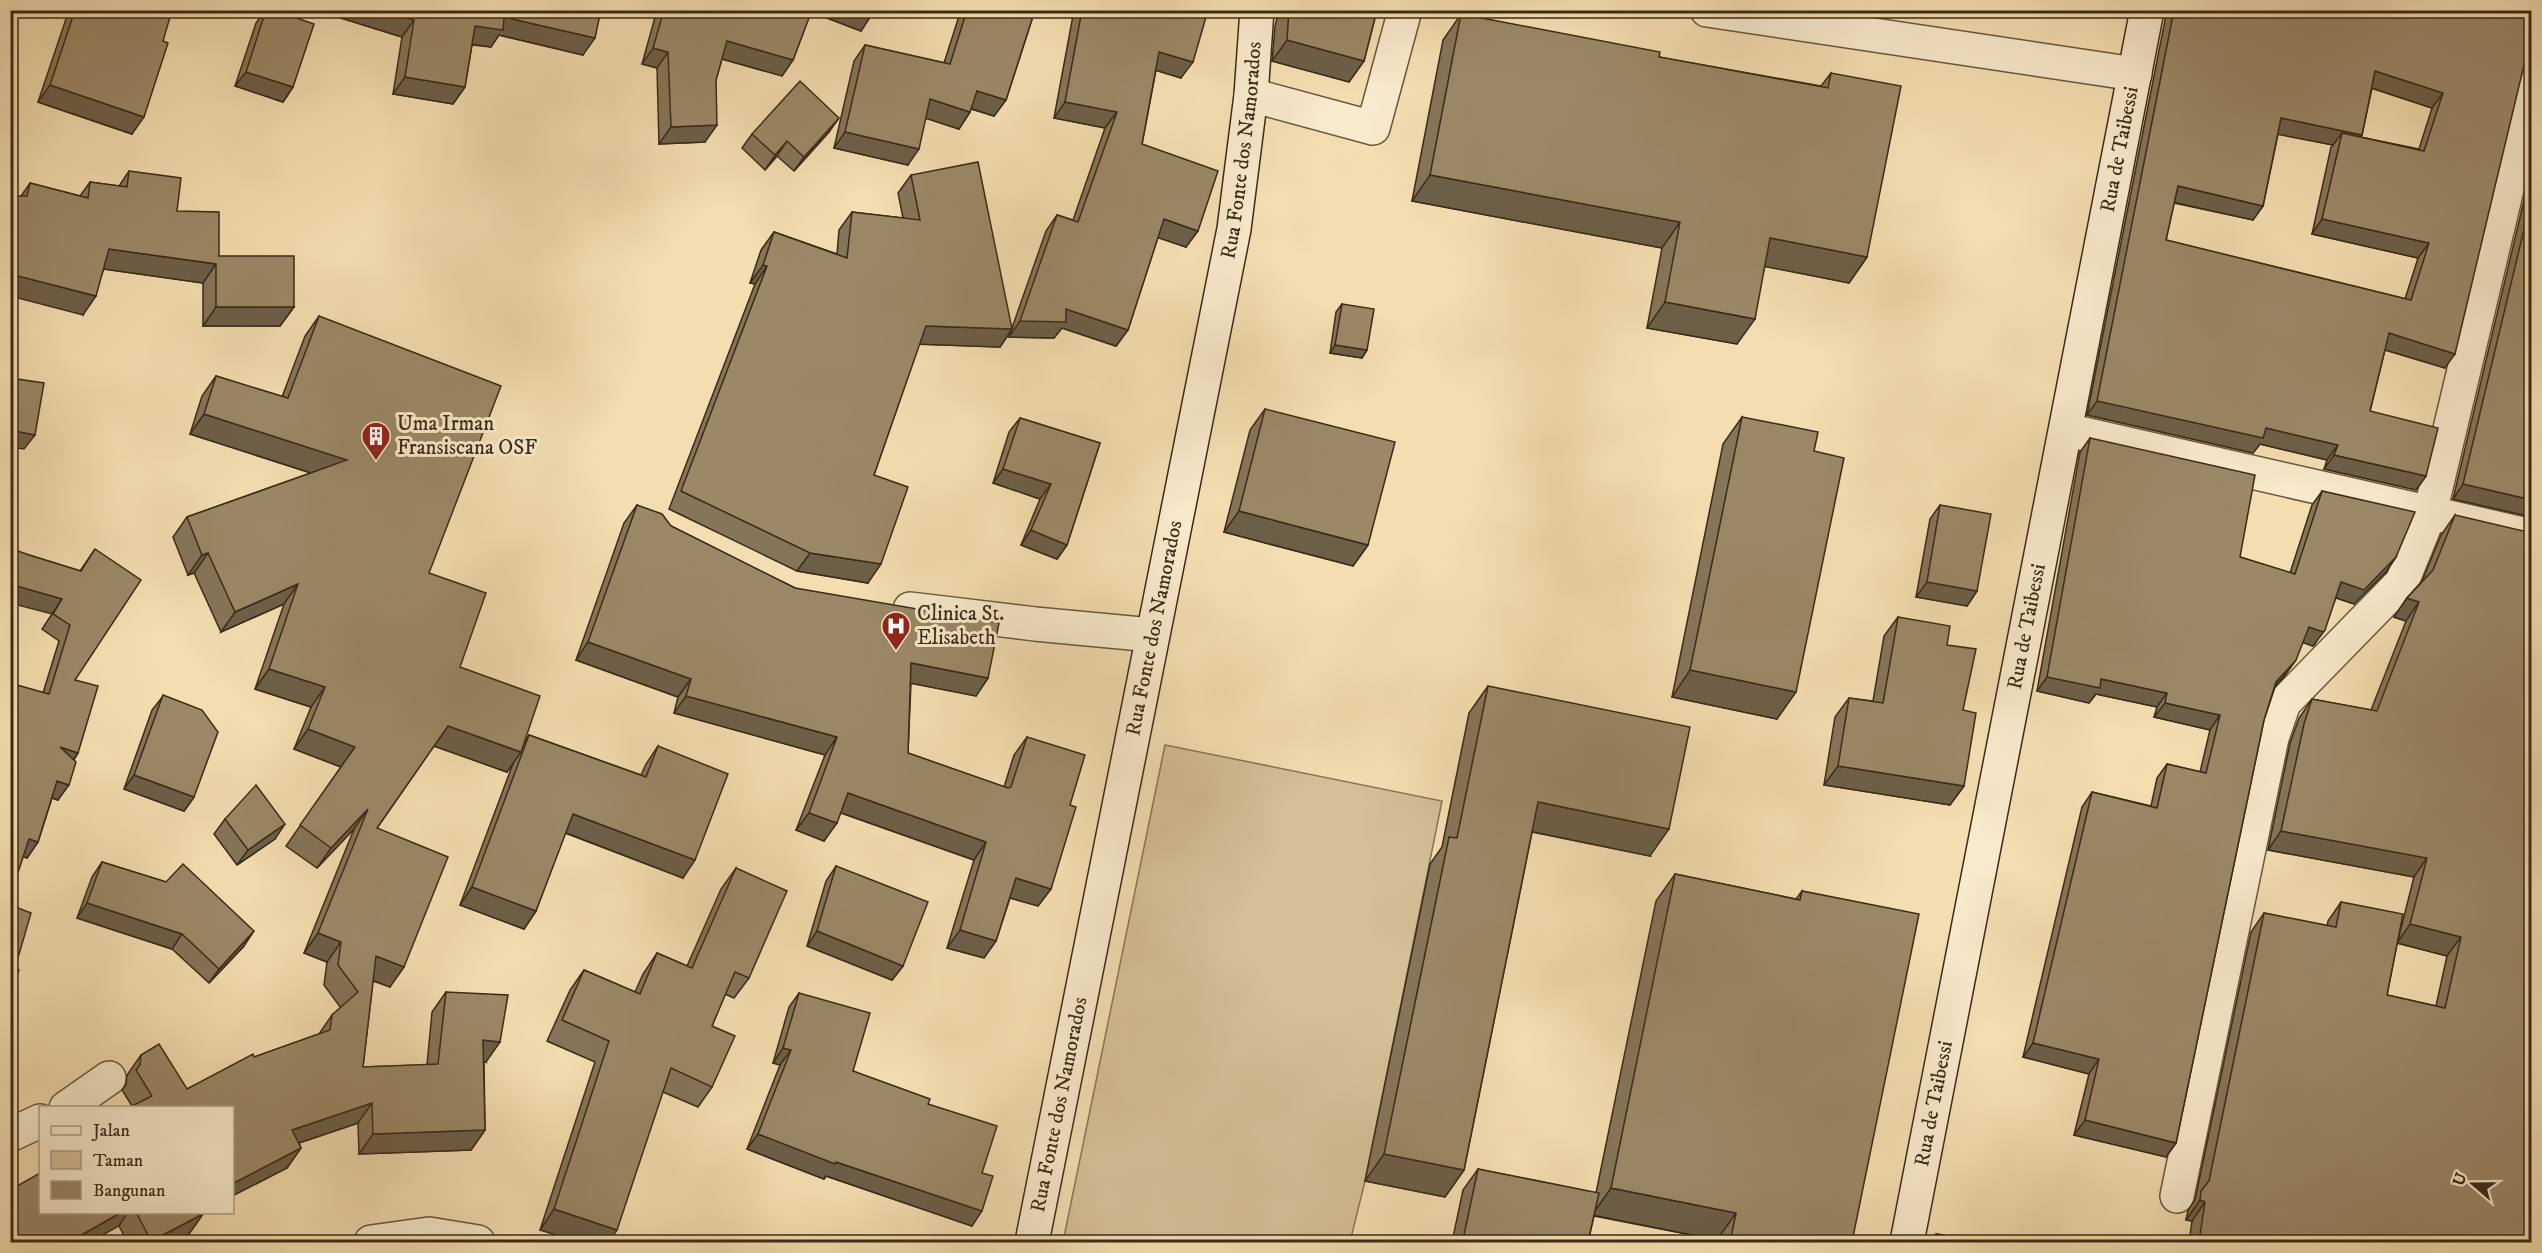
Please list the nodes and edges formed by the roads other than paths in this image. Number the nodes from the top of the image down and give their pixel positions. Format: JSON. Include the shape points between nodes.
{"nodes":[{"id":1,"x":1257,"y":10,"type":"edge"},
{"id":2,"x":1405,"y":10,"type":"edge"},
{"id":3,"x":1707,"y":10,"type":"edge"},
{"id":4,"x":2147,"y":10,"type":"edge"},
{"id":5,"x":2135,"y":74,"type":"junction"},
{"id":6,"x":2532,"y":84,"type":"edge"},
{"id":7,"x":1251,"y":94,"type":"junction"},
{"id":8,"x":2067,"y":430,"type":"junction"},
{"id":9,"x":2430,"y":513,"type":"junction"},
{"id":10,"x":2532,"y":536,"type":"edge"},
{"id":11,"x":886,"y":605,"type":"edge"},
{"id":12,"x":1152,"y":634,"type":"junction"},
{"id":13,"x":109,"y":1078,"type":"dead end"},
{"id":14,"x":67,"y":1106,"type":"edge"},
{"id":15,"x":39,"y":1121,"type":"edge"},
{"id":16,"x":10,"y":1135,"type":"edge"},
{"id":17,"x":2177,"y":1196,"type":"dead end"},
{"id":18,"x":371,"y":1242,"type":"edge"},
{"id":19,"x":478,"y":1242,"type":"edge"},
{"id":20,"x":1032,"y":1242,"type":"edge"},
{"id":21,"x":1907,"y":1242,"type":"edge"}],
"edges":[{"from":1,"to":7,"type":"street","name":"Rua Fonte dos Namorados"},
{"from":2,"to":7,"type":"street","via":[[1373,128]]},
{"from":3,"to":5,"type":"street"},
{"from":4,"to":5,"type":"street","name":"Rua de Taibessi"},
{"from":5,"to":8,"type":"street","name":"Rua de Taibessi"},
{"from":6,"to":9,"type":"street"},
{"from":7,"to":12,"type":"street","name":"Rua Fonte dos Namorados","via":[[1234,229]]},
{"from":8,"to":9,"type":"street"},
{"from":8,"to":21,"type":"street","name":"Rua de Taibessi"},
{"from":9,"to":10,"type":"street"},
{"from":9,"to":17,"type":"street","via":[[2402,582],[2284,703],[2271,738]]},
{"from":11,"to":12,"type":"street"},
{"from":12,"to":20,"type":"street","name":"Rua Fonte dos Namorados"},
{"from":13,"to":14,"type":"street"},
{"from":15,"to":16,"type":"street"},
{"from":18,"to":19,"type":"street","via":[[429,1234]]}]}
